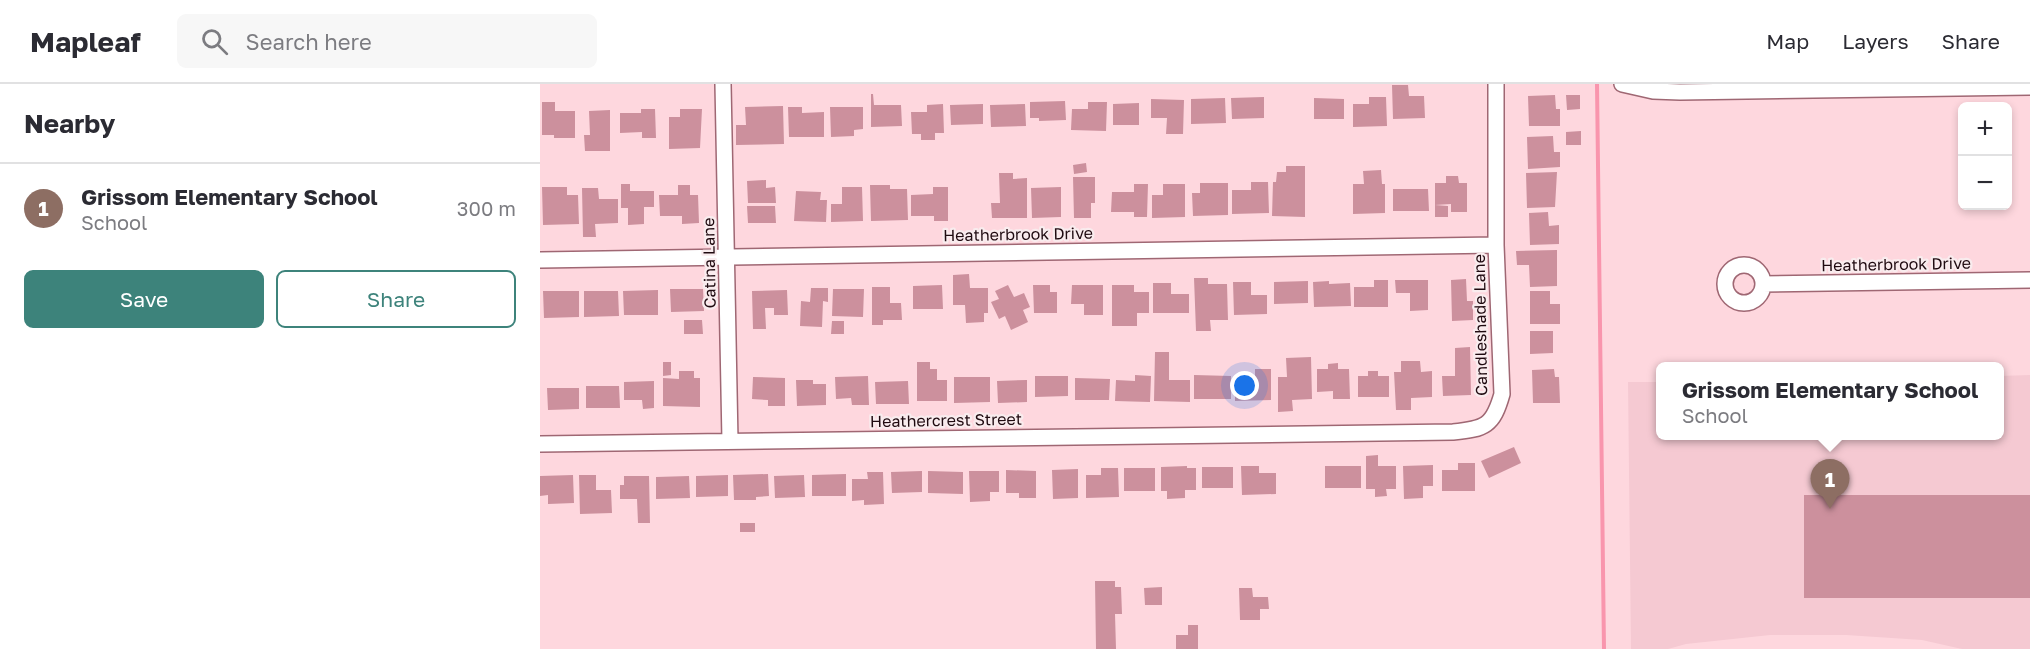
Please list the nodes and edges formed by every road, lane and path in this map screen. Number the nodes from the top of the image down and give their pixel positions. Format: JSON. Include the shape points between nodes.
{"nodes":[{"id":1,"x":723,"y":84,"type":"edge"},
{"id":2,"x":1496,"y":84,"type":"edge"},
{"id":3,"x":1622,"y":84,"type":"edge"},
{"id":4,"x":2030,"y":87,"type":"edge"},
{"id":5,"x":1496,"y":245,"type":"junction"},
{"id":6,"x":726,"y":257,"type":"junction"},
{"id":7,"x":540,"y":260,"type":"edge"},
{"id":8,"x":2030,"y":280,"type":"edge"},
{"id":9,"x":1763,"y":284,"type":"dead end"},
{"id":10,"x":1352,"y":433,"type":"joint"},
{"id":11,"x":730,"y":441,"type":"junction"},
{"id":12,"x":540,"y":444,"type":"edge"}],
"edges":[{"from":1,"to":6,"type":"street","name":"Catina Lane"},
{"from":2,"to":5,"type":"street","name":"Candleshade Lane"},
{"from":3,"to":4,"type":"street","via":[[1680,93]]},
{"from":5,"to":6,"type":"street","name":"Heatherbrook Drive"},
{"from":5,"to":10,"type":"street","name":"Candleshade Lane","via":[[1502,394],[1496,416],[1476,430]]},
{"from":6,"to":7,"type":"street","name":"Heatherbrook Drive"},
{"from":6,"to":11,"type":"street","name":"Catina Lane"},
{"from":8,"to":9,"type":"street","name":"Heatherbrook Drive"},
{"from":10,"to":11,"type":"street","name":"Heathercrest Street"},
{"from":11,"to":12,"type":"street","name":"Heathercrest Street"}]}
